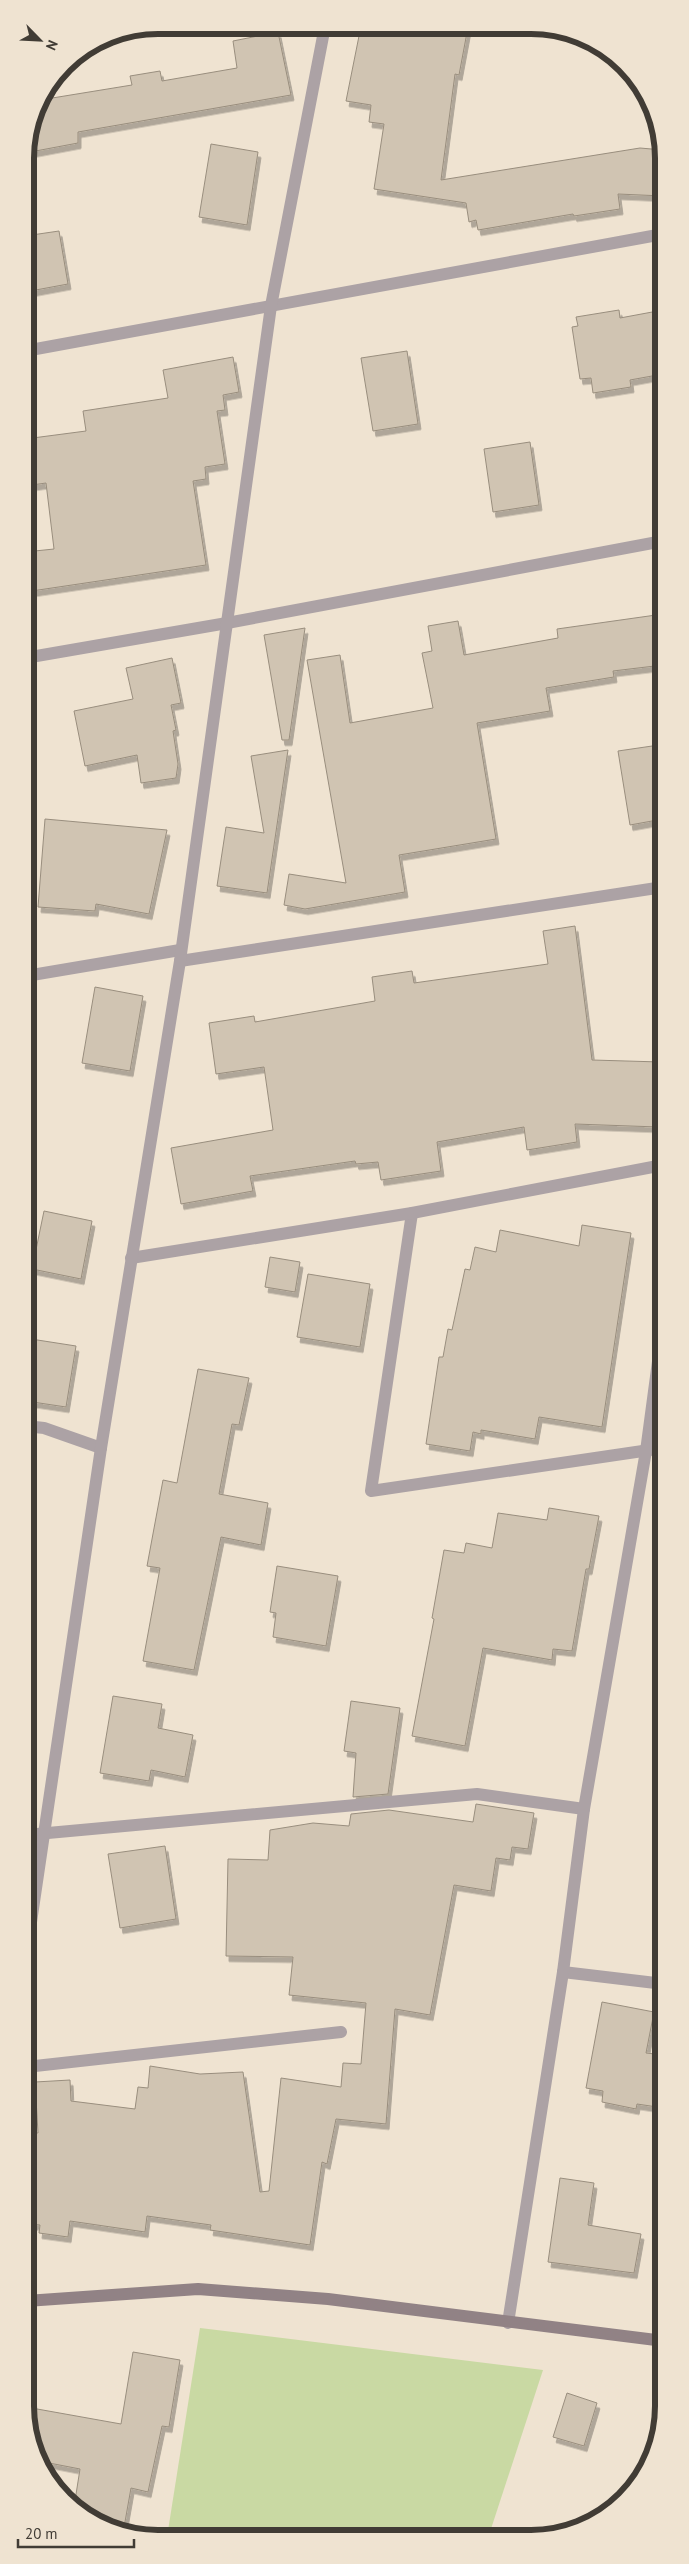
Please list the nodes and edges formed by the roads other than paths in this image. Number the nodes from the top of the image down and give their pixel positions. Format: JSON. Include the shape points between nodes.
{"nodes":[{"id":1,"x":323,"y":34,"type":"edge"},
{"id":2,"x":655,"y":235,"type":"edge"},
{"id":3,"x":271,"y":306,"type":"junction"},
{"id":4,"x":34,"y":349,"type":"edge"},
{"id":5,"x":655,"y":543,"type":"edge"},
{"id":6,"x":227,"y":623,"type":"junction"},
{"id":7,"x":34,"y":657,"type":"edge"},
{"id":8,"x":655,"y":888,"type":"edge"},
{"id":9,"x":180,"y":956,"type":"junction"},
{"id":10,"x":34,"y":975,"type":"edge"},
{"id":11,"x":655,"y":1167,"type":"edge"},
{"id":12,"x":412,"y":1213,"type":"junction"},
{"id":13,"x":131,"y":1258,"type":"junction"},
{"id":14,"x":655,"y":1384,"type":"edge"},
{"id":15,"x":34,"y":1427,"type":"edge"},
{"id":16,"x":101,"y":1448,"type":"junction"},
{"id":17,"x":655,"y":1449,"type":"edge"},
{"id":18,"x":646,"y":1451,"type":"junction"},
{"id":19,"x":584,"y":1809,"type":"junction"},
{"id":20,"x":45,"y":1834,"type":"junction"},
{"id":21,"x":34,"y":1835,"type":"edge"},
{"id":22,"x":34,"y":1905,"type":"edge"},
{"id":23,"x":562,"y":1972,"type":"junction"},
{"id":24,"x":655,"y":1983,"type":"edge"},
{"id":25,"x":341,"y":2032,"type":"dead end"},
{"id":26,"x":34,"y":2065,"type":"edge"},
{"id":27,"x":34,"y":2300,"type":"edge"},
{"id":28,"x":508,"y":2323,"type":"junction"},
{"id":29,"x":655,"y":2341,"type":"edge"}],
"edges":[{"from":1,"to":3,"type":"street"},
{"from":2,"to":3,"type":"street"},
{"from":3,"to":4,"type":"street"},
{"from":3,"to":6,"type":"street"},
{"from":5,"to":6,"type":"street"},
{"from":6,"to":7,"type":"street"},
{"from":6,"to":9,"type":"street"},
{"from":8,"to":9,"type":"street"},
{"from":9,"to":10,"type":"street"},
{"from":9,"to":13,"type":"street"},
{"from":11,"to":12,"type":"street"},
{"from":12,"to":13,"type":"street"},
{"from":12,"to":18,"type":"street","via":[[371,1491]]},
{"from":13,"to":16,"type":"street"},
{"from":14,"to":18,"type":"street"},
{"from":15,"to":16,"type":"street"},
{"from":16,"to":20,"type":"street"},
{"from":17,"to":18,"type":"street"},
{"from":18,"to":19,"type":"street"},
{"from":19,"to":20,"type":"street","via":[[477,1794]]},
{"from":19,"to":23,"type":"street"},
{"from":20,"to":21,"type":"street"},
{"from":20,"to":22,"type":"street"},
{"from":23,"to":24,"type":"street"},
{"from":23,"to":28,"type":"street"},
{"from":25,"to":26,"type":"street"},
{"from":27,"to":28,"type":"street","via":[[198,2290],[328,2299]]},
{"from":28,"to":29,"type":"street"}]}
